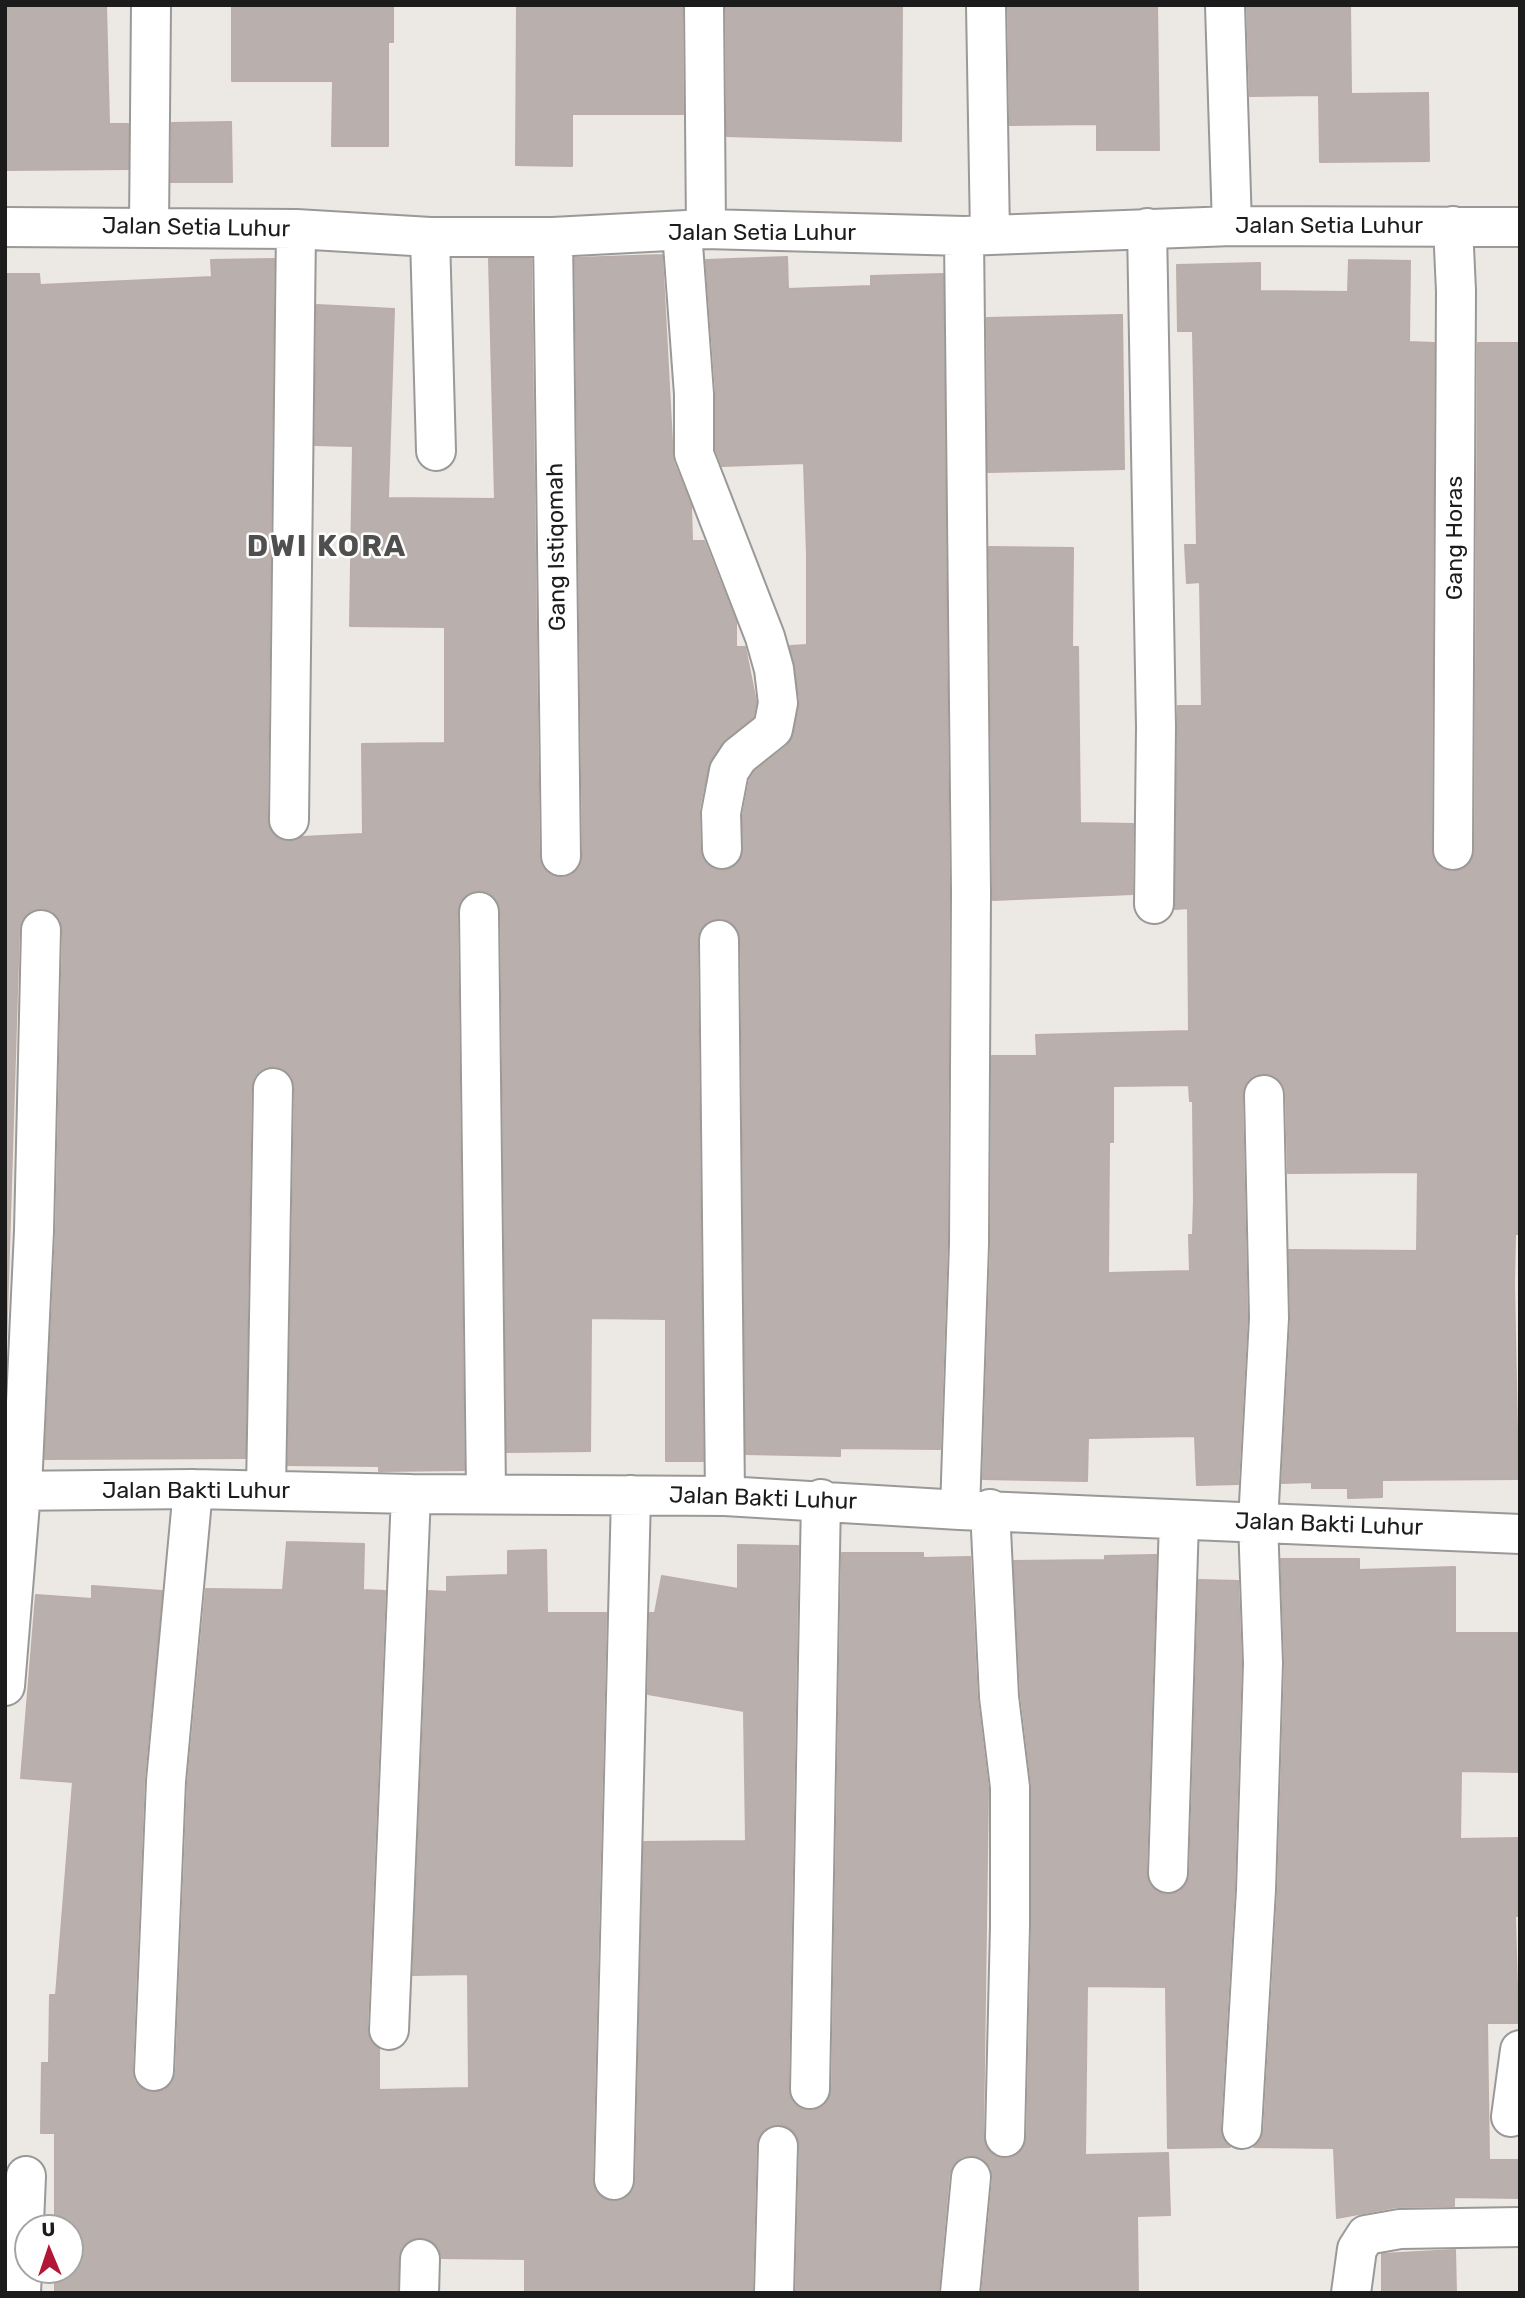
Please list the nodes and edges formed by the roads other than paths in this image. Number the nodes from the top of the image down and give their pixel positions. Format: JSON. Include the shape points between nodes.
{"nodes":[{"id":1,"x":151,"y":5,"type":"edge"},
{"id":2,"x":704,"y":5,"type":"edge"},
{"id":3,"x":986,"y":5,"type":"edge"},
{"id":4,"x":1225,"y":5,"type":"edge"},
{"id":5,"x":149,"y":226,"type":"junction"},
{"id":6,"x":1231,"y":226,"type":"junction"},
{"id":7,"x":1453,"y":226,"type":"junction"},
{"id":8,"x":5,"y":227,"type":"edge"},
{"id":9,"x":1520,"y":227,"type":"edge"},
{"id":10,"x":1147,"y":228,"type":"junction"},
{"id":11,"x":296,"y":229,"type":"junction"},
{"id":12,"x":694,"y":230,"type":"junction"},
{"id":13,"x":977,"y":235,"type":"junction"},
{"id":14,"x":429,"y":237,"type":"junction"},
{"id":15,"x":553,"y":237,"type":"junction"},
{"id":16,"x":436,"y":451,"type":"dead end"},
{"id":17,"x":289,"y":820,"type":"dead end"},
{"id":18,"x":722,"y":849,"type":"dead end"},
{"id":19,"x":1453,"y":850,"type":"dead end"},
{"id":20,"x":561,"y":856,"type":"dead end"},
{"id":21,"x":1154,"y":904,"type":"dead end"},
{"id":22,"x":479,"y":912,"type":"dead end"},
{"id":23,"x":41,"y":930,"type":"dead end"},
{"id":24,"x":719,"y":940,"type":"dead end"},
{"id":25,"x":273,"y":1088,"type":"dead end"},
{"id":26,"x":1264,"y":1095,"type":"dead end"},
{"id":27,"x":194,"y":1489,"type":"junction"},
{"id":28,"x":266,"y":1490,"type":"junction"},
{"id":29,"x":13,"y":1491,"type":"edge"},
{"id":30,"x":486,"y":1492,"type":"junction"},
{"id":31,"x":411,"y":1494,"type":"junction"},
{"id":32,"x":631,"y":1494,"type":"junction"},
{"id":33,"x":725,"y":1496,"type":"junction"},
{"id":34,"x":821,"y":1499,"type":"junction"},
{"id":35,"x":975,"y":1510,"type":"junction"},
{"id":36,"x":1179,"y":1520,"type":"junction"},
{"id":37,"x":1258,"y":1522,"type":"junction"},
{"id":38,"x":1520,"y":1534,"type":"edge"},
{"id":39,"x":5,"y":1686,"type":"edge"},
{"id":40,"x":1168,"y":1872,"type":"dead end"},
{"id":41,"x":389,"y":2030,"type":"dead end"},
{"id":42,"x":1520,"y":2050,"type":"edge"},
{"id":43,"x":154,"y":2071,"type":"dead end"},
{"id":44,"x":810,"y":2089,"type":"dead end"},
{"id":45,"x":1511,"y":2118,"type":"dead end"},
{"id":46,"x":1242,"y":2129,"type":"dead end"},
{"id":47,"x":1005,"y":2137,"type":"dead end"},
{"id":48,"x":778,"y":2146,"type":"dead end"},
{"id":49,"x":26,"y":2176,"type":"dead end"},
{"id":50,"x":971,"y":2177,"type":"dead end"},
{"id":51,"x":614,"y":2180,"type":"dead end"},
{"id":52,"x":1520,"y":2227,"type":"edge"},
{"id":53,"x":21,"y":2293,"type":"edge"},
{"id":54,"x":774,"y":2293,"type":"edge"},
{"id":55,"x":960,"y":2293,"type":"edge"},
{"id":56,"x":1351,"y":2293,"type":"edge"}],
"edges":[{"from":1,"to":5,"type":"street"},
{"from":2,"to":12,"type":"street"},
{"from":3,"to":13,"type":"street"},
{"from":4,"to":6,"type":"street"},
{"from":5,"to":8,"type":"street","name":"Jalan Setia Luhur"},
{"from":5,"to":11,"type":"street","name":"Jalan Setia Luhur"},
{"from":6,"to":7,"type":"street","name":"Jalan Setia Luhur"},
{"from":6,"to":10,"type":"street","name":"Jalan Setia Luhur"},
{"from":7,"to":9,"type":"street","name":"Jalan Setia Luhur"},
{"from":7,"to":19,"type":"street","name":"Gang Horas"},
{"from":10,"to":13,"type":"street","name":"Jalan Setia Luhur"},
{"from":10,"to":21,"type":"street","via":[[1156,727]]},
{"from":11,"to":14,"type":"street","name":"Jalan Setia Luhur"},
{"from":11,"to":17,"type":"street"},
{"from":12,"to":13,"type":"street","name":"Jalan Setia Luhur"},
{"from":12,"to":15,"type":"street","name":"Jalan Setia Luhur"},
{"from":12,"to":18,"type":"street","via":[[694,454],[765,637],[778,703],[773,729],[739,756],[729,771],[721,813]]},
{"from":13,"to":35,"type":"street","via":[[969,1244]]},
{"from":14,"to":15,"type":"street","name":"Jalan Setia Luhur"},
{"from":14,"to":16,"type":"street"},
{"from":15,"to":20,"type":"street","name":"Gang Istiqomah"},
{"from":22,"to":30,"type":"street"},
{"from":23,"to":29,"type":"street","via":[[34,1231]]},
{"from":24,"to":33,"type":"street"},
{"from":25,"to":28,"type":"street"},
{"from":26,"to":37,"type":"street","via":[[1269,1318]]},
{"from":27,"to":28,"type":"street","name":"Jalan Bakti Luhur"},
{"from":27,"to":29,"type":"street","name":"Jalan Bakti Luhur"},
{"from":27,"to":43,"type":"street","via":[[166,1781]]},
{"from":28,"to":31,"type":"street","name":"Jalan Bakti Luhur"},
{"from":29,"to":39,"type":"street"},
{"from":30,"to":31,"type":"street","name":"Jalan Bakti Luhur"},
{"from":30,"to":32,"type":"street","name":"Jalan Bakti Luhur"},
{"from":31,"to":41,"type":"street"},
{"from":32,"to":33,"type":"street","name":"Jalan Bakti Luhur"},
{"from":32,"to":51,"type":"street"},
{"from":33,"to":34,"type":"street","name":"Jalan Bakti Luhur"},
{"from":34,"to":35,"type":"street","name":"Jalan Bakti Luhur"},
{"from":34,"to":44,"type":"street"},
{"from":35,"to":36,"type":"street","name":"Jalan Bakti Luhur"},
{"from":35,"to":47,"type":"street","via":[[1010,1787]]},
{"from":36,"to":37,"type":"street","name":"Jalan Bakti Luhur"},
{"from":36,"to":40,"type":"street"},
{"from":37,"to":38,"type":"street","name":"Jalan Bakti Luhur"},
{"from":37,"to":46,"type":"street","via":[[1263,1663]]},
{"from":42,"to":45,"type":"street"},
{"from":48,"to":54,"type":"street"},
{"from":49,"to":53,"type":"street"},
{"from":50,"to":55,"type":"street"},
{"from":52,"to":56,"type":"street","via":[[1413,2228],[1366,2235],[1357,2249]]}]}
